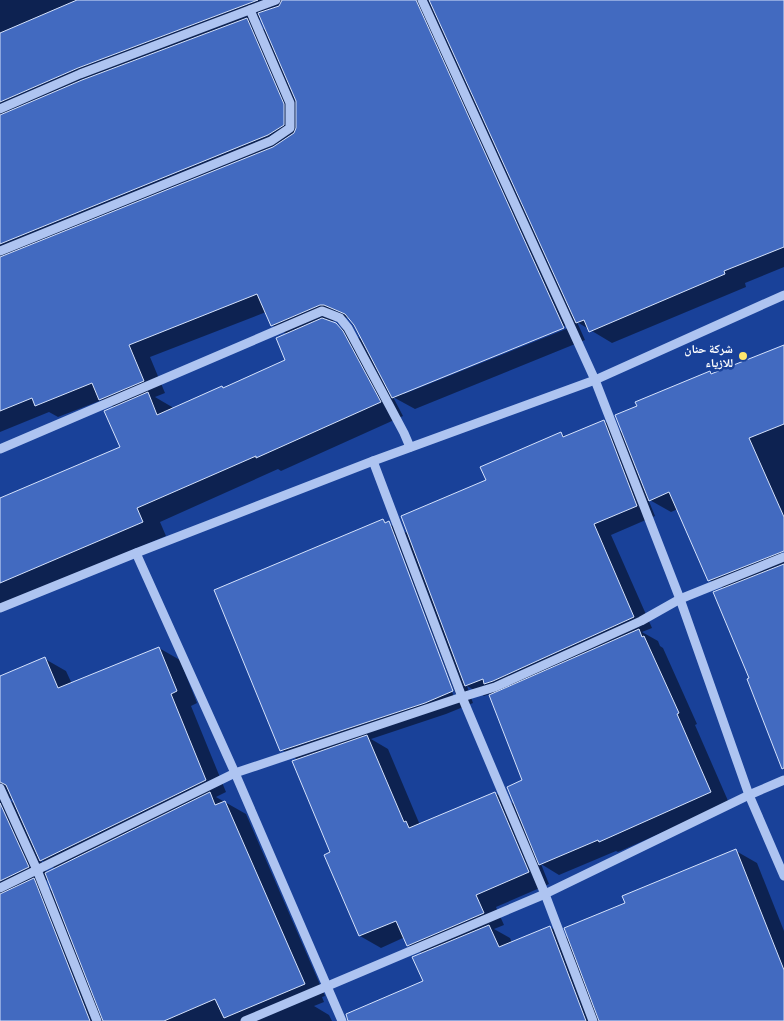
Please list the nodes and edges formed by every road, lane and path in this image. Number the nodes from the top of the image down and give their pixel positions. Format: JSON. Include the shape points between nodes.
{"nodes":[{"id":1,"x":276,"y":0,"type":"edge"},
{"id":2,"x":422,"y":0,"type":"edge"},
{"id":3,"x":250,"y":10,"type":"junction"},
{"id":4,"x":0,"y":109,"type":"edge"},
{"id":5,"x":0,"y":251,"type":"edge"},
{"id":6,"x":784,"y":295,"type":"edge"},
{"id":7,"x":595,"y":380,"type":"junction"},
{"id":8,"x":410,"y":447,"type":"junction"},
{"id":9,"x":0,"y":449,"type":"edge"},
{"id":10,"x":373,"y":461,"type":"junction"},
{"id":11,"x":136,"y":553,"type":"junction"},
{"id":12,"x":784,"y":557,"type":"edge"},
{"id":13,"x":680,"y":599,"type":"junction"},
{"id":14,"x":0,"y":608,"type":"edge"},
{"id":15,"x":462,"y":696,"type":"junction"},
{"id":16,"x":235,"y":773,"type":"junction"},
{"id":17,"x":784,"y":780,"type":"edge"},
{"id":18,"x":0,"y":788,"type":"edge"},
{"id":19,"x":748,"y":795,"type":"junction"},
{"id":20,"x":37,"y":870,"type":"junction"},
{"id":21,"x":784,"y":876,"type":"edge"},
{"id":22,"x":0,"y":888,"type":"edge"},
{"id":23,"x":544,"y":894,"type":"junction"},
{"id":24,"x":327,"y":986,"type":"junction"},
{"id":25,"x":96,"y":1021,"type":"edge"},
{"id":26,"x":245,"y":1021,"type":"edge"},
{"id":27,"x":342,"y":1021,"type":"edge"},
{"id":28,"x":593,"y":1021,"type":"edge"}],
"edges":[{"from":1,"to":3,"type":"street"},
{"from":2,"to":7,"type":"street"},
{"from":3,"to":4,"type":"street","via":[[80,74]]},
{"from":3,"to":5,"type":"street","via":[[290,103],[290,128],[271,141]]},
{"from":6,"to":7,"type":"street"},
{"from":7,"to":8,"type":"street"},
{"from":7,"to":13,"type":"street"},
{"from":8,"to":9,"type":"street","via":[[348,328],[340,318],[322,311]]},
{"from":8,"to":10,"type":"street"},
{"from":10,"to":11,"type":"street"},
{"from":10,"to":15,"type":"street"},
{"from":11,"to":14,"type":"street"},
{"from":11,"to":16,"type":"street"},
{"from":12,"to":13,"type":"street"},
{"from":13,"to":15,"type":"street","via":[[641,621],[495,687]]},
{"from":13,"to":19,"type":"street"},
{"from":15,"to":16,"type":"street"},
{"from":15,"to":23,"type":"street"},
{"from":16,"to":20,"type":"street"},
{"from":16,"to":24,"type":"street"},
{"from":17,"to":19,"type":"street"},
{"from":18,"to":20,"type":"street"},
{"from":19,"to":21,"type":"street"},
{"from":19,"to":23,"type":"street"},
{"from":20,"to":22,"type":"street"},
{"from":20,"to":25,"type":"street"},
{"from":23,"to":24,"type":"street"},
{"from":23,"to":28,"type":"street"},
{"from":24,"to":26,"type":"street"},
{"from":24,"to":27,"type":"street"}]}
